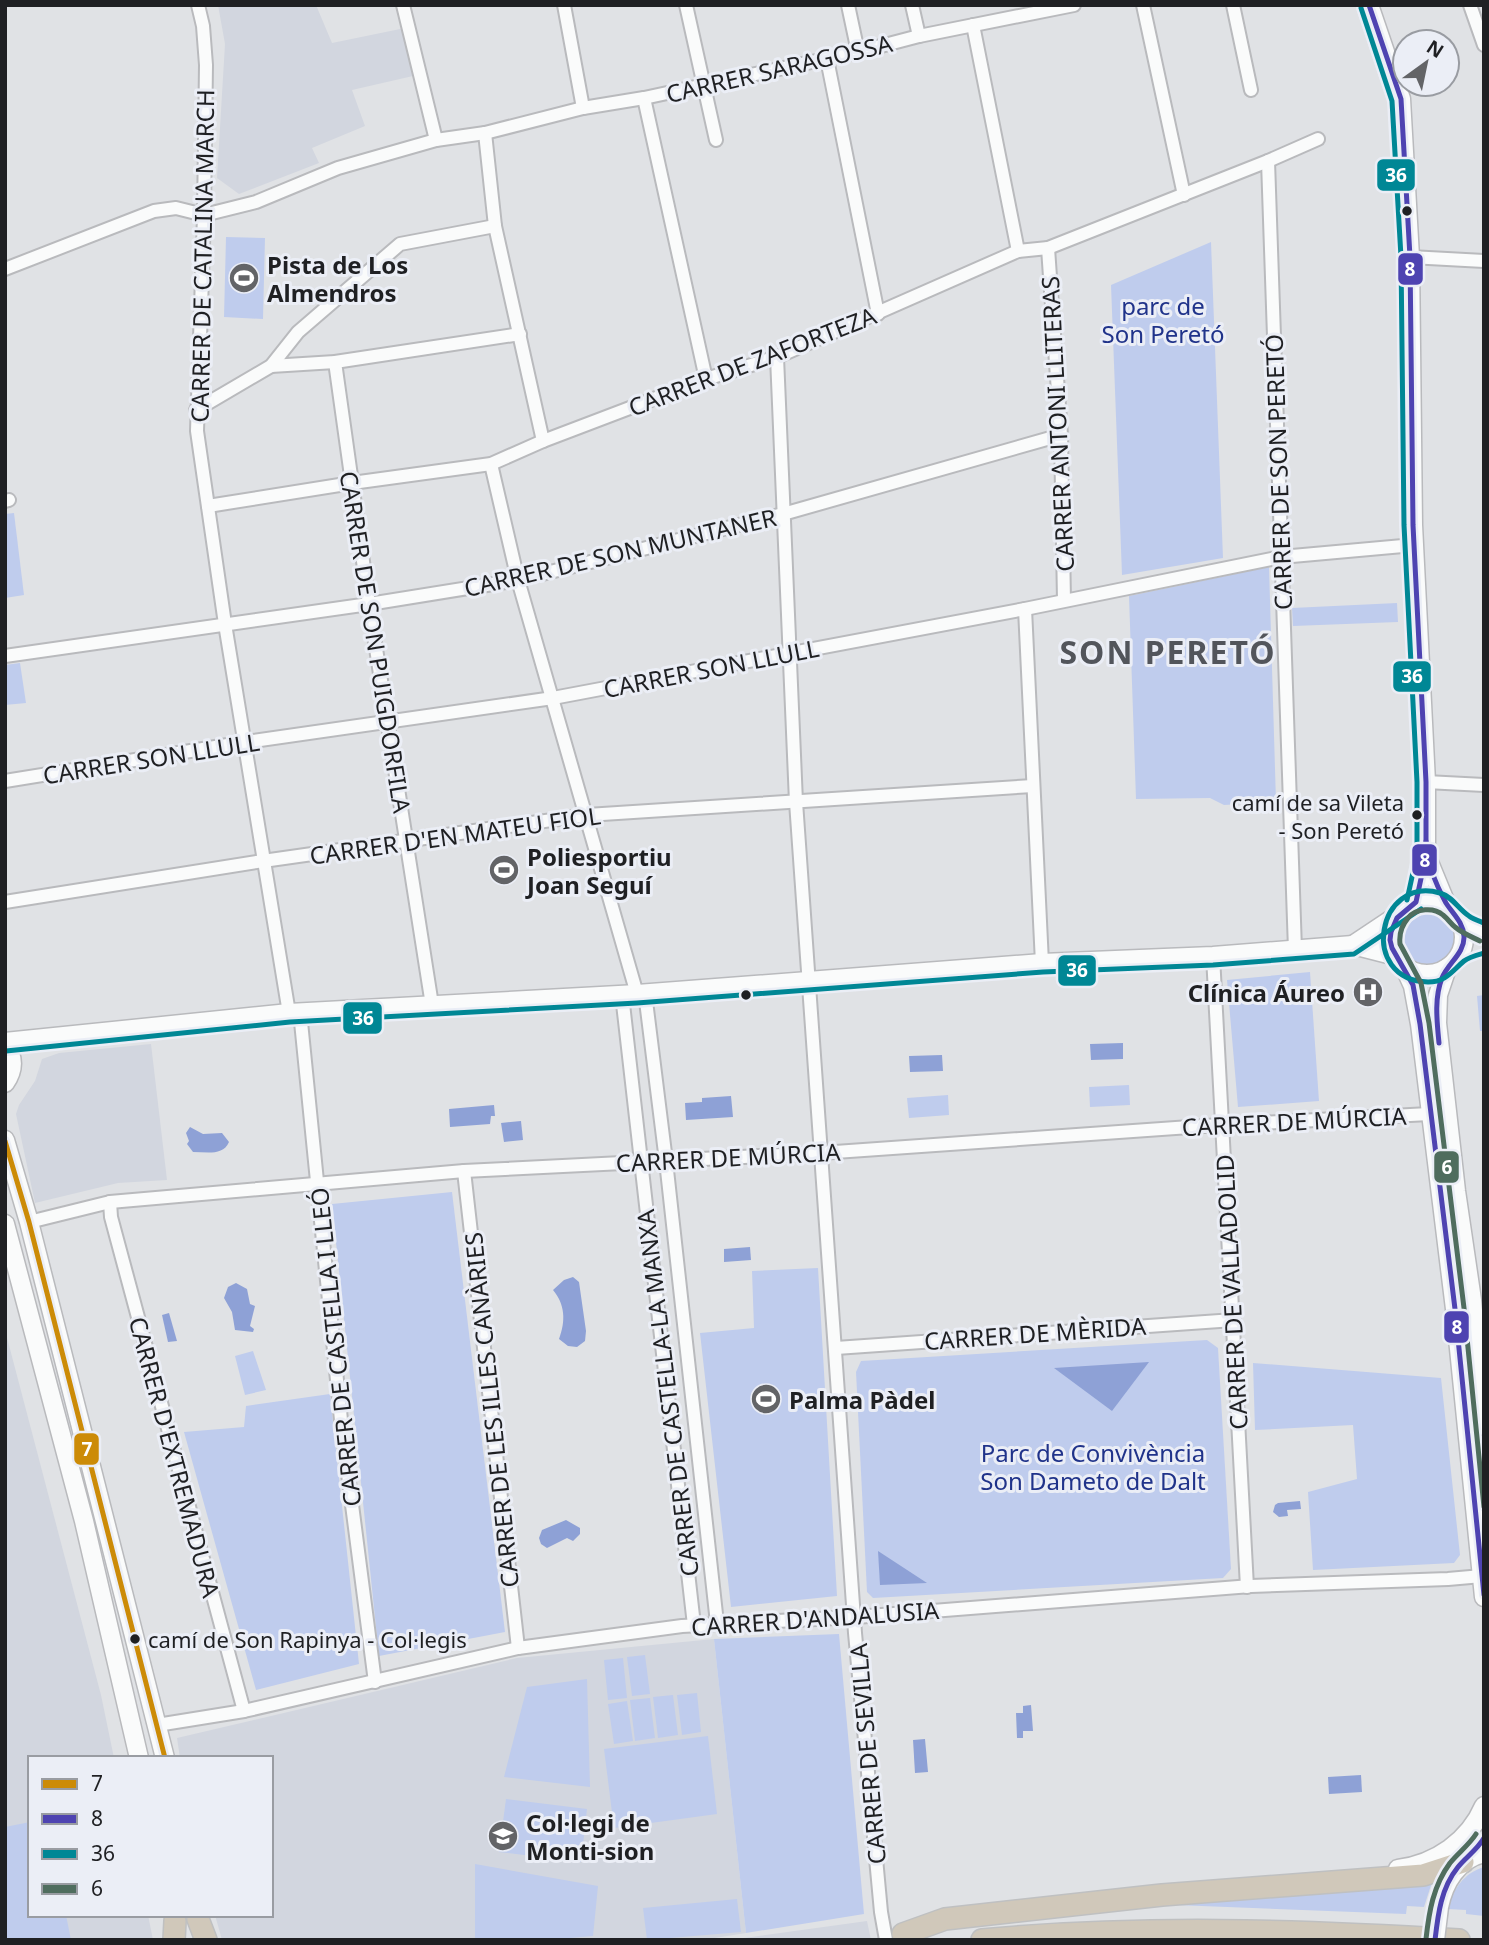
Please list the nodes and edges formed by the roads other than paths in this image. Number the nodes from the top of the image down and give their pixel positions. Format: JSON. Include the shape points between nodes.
{"nodes":[{"id":1,"x":198,"y":5,"type":"edge"},
{"id":2,"x":404,"y":5,"type":"edge"},
{"id":3,"x":564,"y":5,"type":"edge"},
{"id":4,"x":686,"y":5,"type":"edge"},
{"id":5,"x":848,"y":5,"type":"edge"},
{"id":6,"x":912,"y":5,"type":"edge"},
{"id":7,"x":1074,"y":5,"type":"edge"},
{"id":8,"x":1143,"y":5,"type":"edge"},
{"id":9,"x":1233,"y":5,"type":"edge"},
{"id":10,"x":1369,"y":5,"type":"edge"},
{"id":11,"x":1470,"y":5,"type":"edge"},
{"id":12,"x":1021,"y":11,"type":"edge"},
{"id":13,"x":972,"y":25,"type":"junction"},
{"id":14,"x":919,"y":36,"type":"junction"},
{"id":15,"x":1484,"y":45,"type":"edge"},
{"id":16,"x":858,"y":52,"type":"junction"},
{"id":17,"x":827,"y":59,"type":"junction"},
{"id":18,"x":703,"y":85,"type":"junction"},
{"id":19,"x":1251,"y":90,"type":"dead end"},
{"id":20,"x":644,"y":98,"type":"junction"},
{"id":21,"x":583,"y":108,"type":"junction"},
{"id":22,"x":485,"y":134,"type":"junction"},
{"id":23,"x":1318,"y":139,"type":"dead end"},
{"id":24,"x":436,"y":140,"type":"junction"},
{"id":25,"x":716,"y":140,"type":"dead end"},
{"id":26,"x":1268,"y":161,"type":"junction"},
{"id":27,"x":1184,"y":195,"type":"junction"},
{"id":28,"x":204,"y":215,"type":"junction"},
{"id":29,"x":495,"y":226,"type":"junction"},
{"id":30,"x":1048,"y":248,"type":"junction"},
{"id":31,"x":1018,"y":251,"type":"junction"},
{"id":32,"x":1410,"y":257,"type":"junction"},
{"id":33,"x":1484,"y":261,"type":"edge"},
{"id":34,"x":5,"y":269,"type":"edge"},
{"id":35,"x":878,"y":314,"type":"junction"},
{"id":36,"x":520,"y":334,"type":"junction"},
{"id":37,"x":777,"y":356,"type":"junction"},
{"id":38,"x":335,"y":362,"type":"junction"},
{"id":39,"x":271,"y":366,"type":"junction"},
{"id":40,"x":706,"y":379,"type":"junction"},
{"id":41,"x":197,"y":410,"type":"junction"},
{"id":42,"x":1061,"y":435,"type":"junction"},
{"id":43,"x":543,"y":441,"type":"junction"},
{"id":44,"x":491,"y":464,"type":"junction"},
{"id":45,"x":352,"y":482,"type":"junction"},
{"id":46,"x":208,"y":506,"type":"junction"},
{"id":47,"x":783,"y":514,"type":"junction"},
{"id":48,"x":1414,"y":545,"type":"junction"},
{"id":49,"x":1281,"y":557,"type":"junction"},
{"id":50,"x":518,"y":580,"type":"junction"},
{"id":51,"x":1064,"y":600,"type":"junction"},
{"id":52,"x":369,"y":604,"type":"junction"},
{"id":53,"x":1024,"y":609,"type":"junction"},
{"id":54,"x":225,"y":624,"type":"junction"},
{"id":55,"x":789,"y":652,"type":"junction"},
{"id":56,"x":5,"y":656,"type":"edge"},
{"id":57,"x":553,"y":698,"type":"junction"},
{"id":58,"x":389,"y":722,"type":"junction"},
{"id":59,"x":246,"y":742,"type":"junction"},
{"id":60,"x":5,"y":781,"type":"edge"},
{"id":61,"x":1426,"y":782,"type":"junction"},
{"id":62,"x":1484,"y":785,"type":"edge"},
{"id":63,"x":1033,"y":786,"type":"junction"},
{"id":64,"x":796,"y":802,"type":"junction"},
{"id":65,"x":587,"y":815,"type":"junction"},
{"id":66,"x":406,"y":840,"type":"junction"},
{"id":67,"x":1426,"y":855,"type":"junction"},
{"id":68,"x":263,"y":860,"type":"junction"},
{"id":69,"x":5,"y":902,"type":"edge"},
{"id":70,"x":1416,"y":902,"type":"junction"},
{"id":71,"x":1447,"y":906,"type":"junction"},
{"id":72,"x":1398,"y":915,"type":"junction"},
{"id":73,"x":1461,"y":921,"type":"junction"},
{"id":74,"x":1484,"y":933,"type":"edge"},
{"id":75,"x":1484,"y":944,"type":"edge"},
{"id":76,"x":1353,"y":945,"type":"junction"},
{"id":77,"x":1295,"y":950,"type":"junction"},
{"id":78,"x":1461,"y":952,"type":"junction"},
{"id":79,"x":1213,"y":956,"type":"junction"},
{"id":80,"x":1399,"y":960,"type":"junction"},
{"id":81,"x":1042,"y":962,"type":"junction"},
{"id":82,"x":1447,"y":968,"type":"junction"},
{"id":83,"x":808,"y":981,"type":"junction"},
{"id":84,"x":635,"y":994,"type":"junction"},
{"id":85,"x":432,"y":1005,"type":"junction"},
{"id":86,"x":295,"y":1013,"type":"junction"},
{"id":87,"x":34,"y":1040,"type":"junction"},
{"id":88,"x":5,"y":1043,"type":"edge"},
{"id":89,"x":12,"y":1063,"type":"junction"},
{"id":90,"x":5,"y":1083,"type":"edge"},
{"id":91,"x":1429,"y":1114,"type":"junction"},
{"id":92,"x":1222,"y":1125,"type":"junction"},
{"id":93,"x":5,"y":1140,"type":"edge"},
{"id":94,"x":821,"y":1153,"type":"junction"},
{"id":95,"x":666,"y":1161,"type":"junction"},
{"id":96,"x":640,"y":1162,"type":"junction"},
{"id":97,"x":464,"y":1171,"type":"junction"},
{"id":98,"x":317,"y":1184,"type":"junction"},
{"id":99,"x":110,"y":1202,"type":"junction"},
{"id":100,"x":29,"y":1222,"type":"junction"},
{"id":101,"x":5,"y":1224,"type":"edge"},
{"id":102,"x":1234,"y":1320,"type":"junction"},
{"id":103,"x":836,"y":1348,"type":"junction"},
{"id":104,"x":1484,"y":1426,"type":"edge"},
{"id":105,"x":1482,"y":1576,"type":"junction"},
{"id":106,"x":1247,"y":1587,"type":"junction"},
{"id":107,"x":1484,"y":1597,"type":"edge"},
{"id":108,"x":856,"y":1617,"type":"junction"},
{"id":109,"x":717,"y":1623,"type":"junction"},
{"id":110,"x":694,"y":1625,"type":"junction"},
{"id":111,"x":518,"y":1648,"type":"junction"},
{"id":112,"x":375,"y":1682,"type":"junction"},
{"id":113,"x":244,"y":1711,"type":"junction"},
{"id":114,"x":157,"y":1726,"type":"junction"},
{"id":115,"x":139,"y":1756,"type":"edge"},
{"id":116,"x":164,"y":1756,"type":"edge"},
{"id":117,"x":1484,"y":1806,"type":"edge"},
{"id":118,"x":1484,"y":1838,"type":"edge"},
{"id":119,"x":1472,"y":1858,"type":"edge"},
{"id":120,"x":1341,"y":1881,"type":"junction"},
{"id":121,"x":198,"y":1925,"type":"edge"},
{"id":122,"x":895,"y":1937,"type":"edge"},
{"id":123,"x":206,"y":1940,"type":"edge"},
{"id":124,"x":982,"y":1940,"type":"edge"},
{"id":125,"x":1435,"y":1940,"type":"edge"},
{"id":126,"x":1459,"y":1940,"type":"edge"}],
"edges":[{"from":1,"to":28,"type":"street","name":"CARRER DE CATALINA MARCH","via":[[206,65]]},
{"from":2,"to":24,"type":"street"},
{"from":3,"to":21,"type":"street"},
{"from":4,"to":18,"type":"street"},
{"from":5,"to":16,"type":"street"},
{"from":6,"to":14,"type":"street"},
{"from":7,"to":12,"type":"street","name":"CARRER SARAGOSSA"},
{"from":8,"to":27,"type":"street"},
{"from":9,"to":19,"type":"street"},
{"from":10,"to":32,"type":"street","via":[[1402,99]]},
{"from":11,"to":15,"type":"street"},
{"from":12,"to":13,"type":"street","name":"CARRER SARAGOSSA"},
{"from":13,"to":14,"type":"street","name":"CARRER SARAGOSSA"},
{"from":13,"to":31,"type":"street"},
{"from":14,"to":16,"type":"street","name":"CARRER SARAGOSSA"},
{"from":16,"to":17,"type":"street","name":"CARRER SARAGOSSA"},
{"from":17,"to":18,"type":"street","name":"CARRER SARAGOSSA"},
{"from":17,"to":35,"type":"street"},
{"from":18,"to":20,"type":"street","name":"CARRER SARAGOSSA"},
{"from":18,"to":25,"type":"street"},
{"from":20,"to":21,"type":"street","name":"CARRER SARAGOSSA"},
{"from":20,"to":40,"type":"street"},
{"from":21,"to":22,"type":"street","name":"CARRER SARAGOSSA"},
{"from":22,"to":24,"type":"street"},
{"from":22,"to":29,"type":"street"},
{"from":23,"to":26,"type":"street","name":"CARRER DE ZAFORTEZA"},
{"from":24,"to":28,"type":"street","via":[[338,169],[256,202]]},
{"from":26,"to":27,"type":"street","name":"CARRER DE ZAFORTEZA"},
{"from":26,"to":49,"type":"street","name":"CARRER DE SON PERETÓ"},
{"from":27,"to":30,"type":"street","name":"CARRER DE ZAFORTEZA"},
{"from":28,"to":34,"type":"street","via":[[176,208],[154,211]]},
{"from":28,"to":41,"type":"street","name":"CARRER DE CATALINA MARCH"},
{"from":29,"to":36,"type":"street"},
{"from":29,"to":39,"type":"street","via":[[400,244],[298,332]]},
{"from":30,"to":31,"type":"street","name":"CARRER DE ZAFORTEZA"},
{"from":30,"to":42,"type":"street","name":"CARRER ANTONI LLITERAS"},
{"from":31,"to":35,"type":"street","name":"CARRER DE ZAFORTEZA"},
{"from":32,"to":33,"type":"street"},
{"from":32,"to":48,"type":"street"},
{"from":35,"to":37,"type":"street","name":"CARRER DE ZAFORTEZA"},
{"from":36,"to":38,"type":"street"},
{"from":36,"to":43,"type":"street"},
{"from":37,"to":40,"type":"street","name":"CARRER DE ZAFORTEZA"},
{"from":37,"to":47,"type":"street","name":"CARRER DE SEVILLA"},
{"from":38,"to":39,"type":"street"},
{"from":38,"to":45,"type":"street","name":"CARRER DE SON PUIGDORFILA"},
{"from":39,"to":41,"type":"street"},
{"from":40,"to":43,"type":"street","name":"CARRER DE ZAFORTEZA"},
{"from":41,"to":46,"type":"street","name":"CARRER DE CATALINA MARCH"},
{"from":42,"to":47,"type":"street","name":"CARRER DE SON MUNTANER"},
{"from":42,"to":51,"type":"street","name":"CARRER ANTONI LLITERAS"},
{"from":43,"to":44,"type":"street","name":"CARRER DE ZAFORTEZA"},
{"from":44,"to":45,"type":"street","name":"CARRER DE ZAFORTEZA"},
{"from":44,"to":50,"type":"street"},
{"from":45,"to":46,"type":"street","name":"CARRER DE ZAFORTEZA"},
{"from":45,"to":52,"type":"street","name":"CARRER DE SON PUIGDORFILA"},
{"from":46,"to":54,"type":"street","name":"CARRER DE CATALINA MARCH"},
{"from":47,"to":50,"type":"street","name":"CARRER DE SON MUNTANER"},
{"from":47,"to":55,"type":"street","name":"CARRER DE SEVILLA"},
{"from":48,"to":49,"type":"street","name":"CARRER SON LLULL"},
{"from":48,"to":61,"type":"street"},
{"from":49,"to":51,"type":"street","name":"CARRER SON LLULL"},
{"from":49,"to":77,"type":"street","name":"CARRER DE SON PERETÓ"},
{"from":50,"to":52,"type":"street","name":"CARRER DE SON MUNTANER"},
{"from":50,"to":57,"type":"street"},
{"from":51,"to":53,"type":"street","name":"CARRER SON LLULL"},
{"from":52,"to":54,"type":"street","name":"CARRER DE SON MUNTANER"},
{"from":52,"to":58,"type":"street","name":"CARRER DE SON PUIGDORFILA"},
{"from":53,"to":55,"type":"street","name":"CARRER SON LLULL"},
{"from":53,"to":63,"type":"street"},
{"from":54,"to":56,"type":"street","name":"CARRER DE SON MUNTANER"},
{"from":54,"to":59,"type":"street","name":"CARRER DE CATALINA MARCH"},
{"from":55,"to":57,"type":"street","name":"CARRER SON LLULL"},
{"from":55,"to":64,"type":"street","name":"CARRER DE SEVILLA"},
{"from":57,"to":58,"type":"street","name":"CARRER SON LLULL"},
{"from":57,"to":65,"type":"street"},
{"from":58,"to":59,"type":"street","name":"CARRER SON LLULL"},
{"from":58,"to":66,"type":"street","name":"CARRER DE SON PUIGDORFILA"},
{"from":59,"to":60,"type":"street","name":"CARRER SON LLULL"},
{"from":59,"to":68,"type":"street","name":"CARRER DE CASTELLA I LLEÓ"},
{"from":61,"to":62,"type":"street"},
{"from":61,"to":67,"type":"street"},
{"from":63,"to":64,"type":"street","name":"CARRER D'EN MATEU FIOL"},
{"from":63,"to":81,"type":"street"},
{"from":64,"to":65,"type":"street","name":"CARRER D'EN MATEU FIOL"},
{"from":64,"to":83,"type":"street","name":"CARRER DE SEVILLA"},
{"from":65,"to":66,"type":"street","name":"CARRER D'EN MATEU FIOL"},
{"from":65,"to":84,"type":"street"},
{"from":66,"to":68,"type":"street","name":"CARRER D'EN MATEU FIOL"},
{"from":66,"to":85,"type":"street","name":"CARRER DE SON PUIGDORFILA"},
{"from":67,"to":70,"type":"street"},
{"from":67,"to":71,"type":"street"},
{"from":68,"to":69,"type":"street","name":"CARRER D'EN MATEU FIOL"},
{"from":68,"to":86,"type":"street","name":"CARRER DE CASTELLA I LLEÓ"},
{"from":70,"to":71,"type":"street"},
{"from":70,"to":72,"type":"street"},
{"from":71,"to":73,"type":"street"},
{"from":72,"to":76,"type":"street"},
{"from":72,"to":80,"type":"street","via":[[1390,936]]},
{"from":73,"to":74,"type":"street"},
{"from":73,"to":78,"type":"street"},
{"from":75,"to":78,"type":"street"},
{"from":76,"to":77,"type":"street"},
{"from":76,"to":80,"type":"street"},
{"from":77,"to":79,"type":"street"},
{"from":78,"to":82,"type":"street"},
{"from":79,"to":81,"type":"street"},
{"from":79,"to":92,"type":"street","name":"CARRER DE VALLADOLID"},
{"from":80,"to":82,"type":"street","via":[[1421,973]]},
{"from":80,"to":91,"type":"street","via":[[1413,986]]},
{"from":81,"to":83,"type":"street"},
{"from":82,"to":104,"type":"street","via":[[1438,995],[1437,1023]]},
{"from":83,"to":84,"type":"street"},
{"from":83,"to":94,"type":"street","name":"CARRER DE SEVILLA"},
{"from":84,"to":85,"type":"street"},
{"from":84,"to":95,"type":"street","name":"CARRER DE CASTELLA-LA MANXA"},
{"from":84,"to":96,"type":"street","name":"CARRER DE CASTELLA-LA MANXA"},
{"from":85,"to":86,"type":"street"},
{"from":86,"to":87,"type":"street"},
{"from":86,"to":98,"type":"street","name":"CARRER DE CASTELLA I LLEÓ"},
{"from":87,"to":88,"type":"street"},
{"from":87,"to":89,"type":"street"},
{"from":88,"to":89,"type":"street"},
{"from":89,"to":90,"type":"street"},
{"from":91,"to":92,"type":"street","name":"CARRER DE MÚRCIA"},
{"from":91,"to":105,"type":"street","via":[[1455,1308]]},
{"from":92,"to":94,"type":"street","name":"CARRER DE MÚRCIA"},
{"from":92,"to":102,"type":"street","name":"CARRER DE VALLADOLID"},
{"from":93,"to":100,"type":"street"},
{"from":94,"to":95,"type":"street","name":"CARRER DE MÚRCIA"},
{"from":94,"to":103,"type":"street","name":"CARRER DE SEVILLA"},
{"from":95,"to":96,"type":"street","name":"CARRER DE MÚRCIA"},
{"from":95,"to":109,"type":"street","name":"CARRER DE CASTELLA-LA MANXA"},
{"from":96,"to":97,"type":"street","name":"CARRER DE MÚRCIA"},
{"from":96,"to":110,"type":"street","name":"CARRER DE CASTELLA-LA MANXA"},
{"from":97,"to":98,"type":"street","name":"CARRER DE MÚRCIA"},
{"from":97,"to":111,"type":"street","name":"CARRER DE LES ILLES CANÀRIES"},
{"from":98,"to":99,"type":"street","name":"CARRER DE MÚRCIA"},
{"from":98,"to":112,"type":"street","name":"CARRER DE CASTELLA I LLEÓ"},
{"from":99,"to":100,"type":"street","name":"CARRER DE MÚRCIA"},
{"from":99,"to":113,"type":"street","name":"CARRER D'EXTREMADURA","via":[[114,1231]]},
{"from":100,"to":114,"type":"street"},
{"from":101,"to":115,"type":"street","via":[[84,1521]]},
{"from":102,"to":103,"type":"street","name":"CARRER DE MÈRIDA"},
{"from":102,"to":106,"type":"street","name":"CARRER DE VALLADOLID"},
{"from":103,"to":108,"type":"street","name":"CARRER DE SEVILLA"},
{"from":105,"to":106,"type":"street","name":"CARRER D'ANDALUSIA"},
{"from":105,"to":107,"type":"street"},
{"from":106,"to":108,"type":"street","name":"CARRER D'ANDALUSIA"},
{"from":108,"to":109,"type":"street","name":"CARRER D'ANDALUSIA"},
{"from":108,"to":122,"type":"street","name":"CARRER DE SEVILLA","via":[[881,1912]]},
{"from":109,"to":110,"type":"street","name":"CARRER D'ANDALUSIA"},
{"from":110,"to":111,"type":"street","name":"CARRER D'ANDALUSIA"},
{"from":111,"to":112,"type":"street","name":"CARRER D'ANDALUSIA"},
{"from":112,"to":113,"type":"street","name":"CARRER D'ANDALUSIA"},
{"from":113,"to":114,"type":"street","name":"CARRER D'ANDALUSIA"},
{"from":114,"to":116,"type":"street"},
{"from":117,"to":120,"type":"street","via":[[1467,1833],[1435,1858]]},
{"from":118,"to":119,"type":"street"},
{"from":119,"to":120,"type":"highway","via":[[1423,1875]]},
{"from":119,"to":125,"type":"street","bridge":true,"via":[[1447,1883],[1438,1907]]},
{"from":120,"to":122,"type":"highway","via":[[945,1919]]},
{"from":121,"to":123,"type":"highway"},
{"from":124,"to":126,"type":"highway","via":[[1204,1930]]}]}
